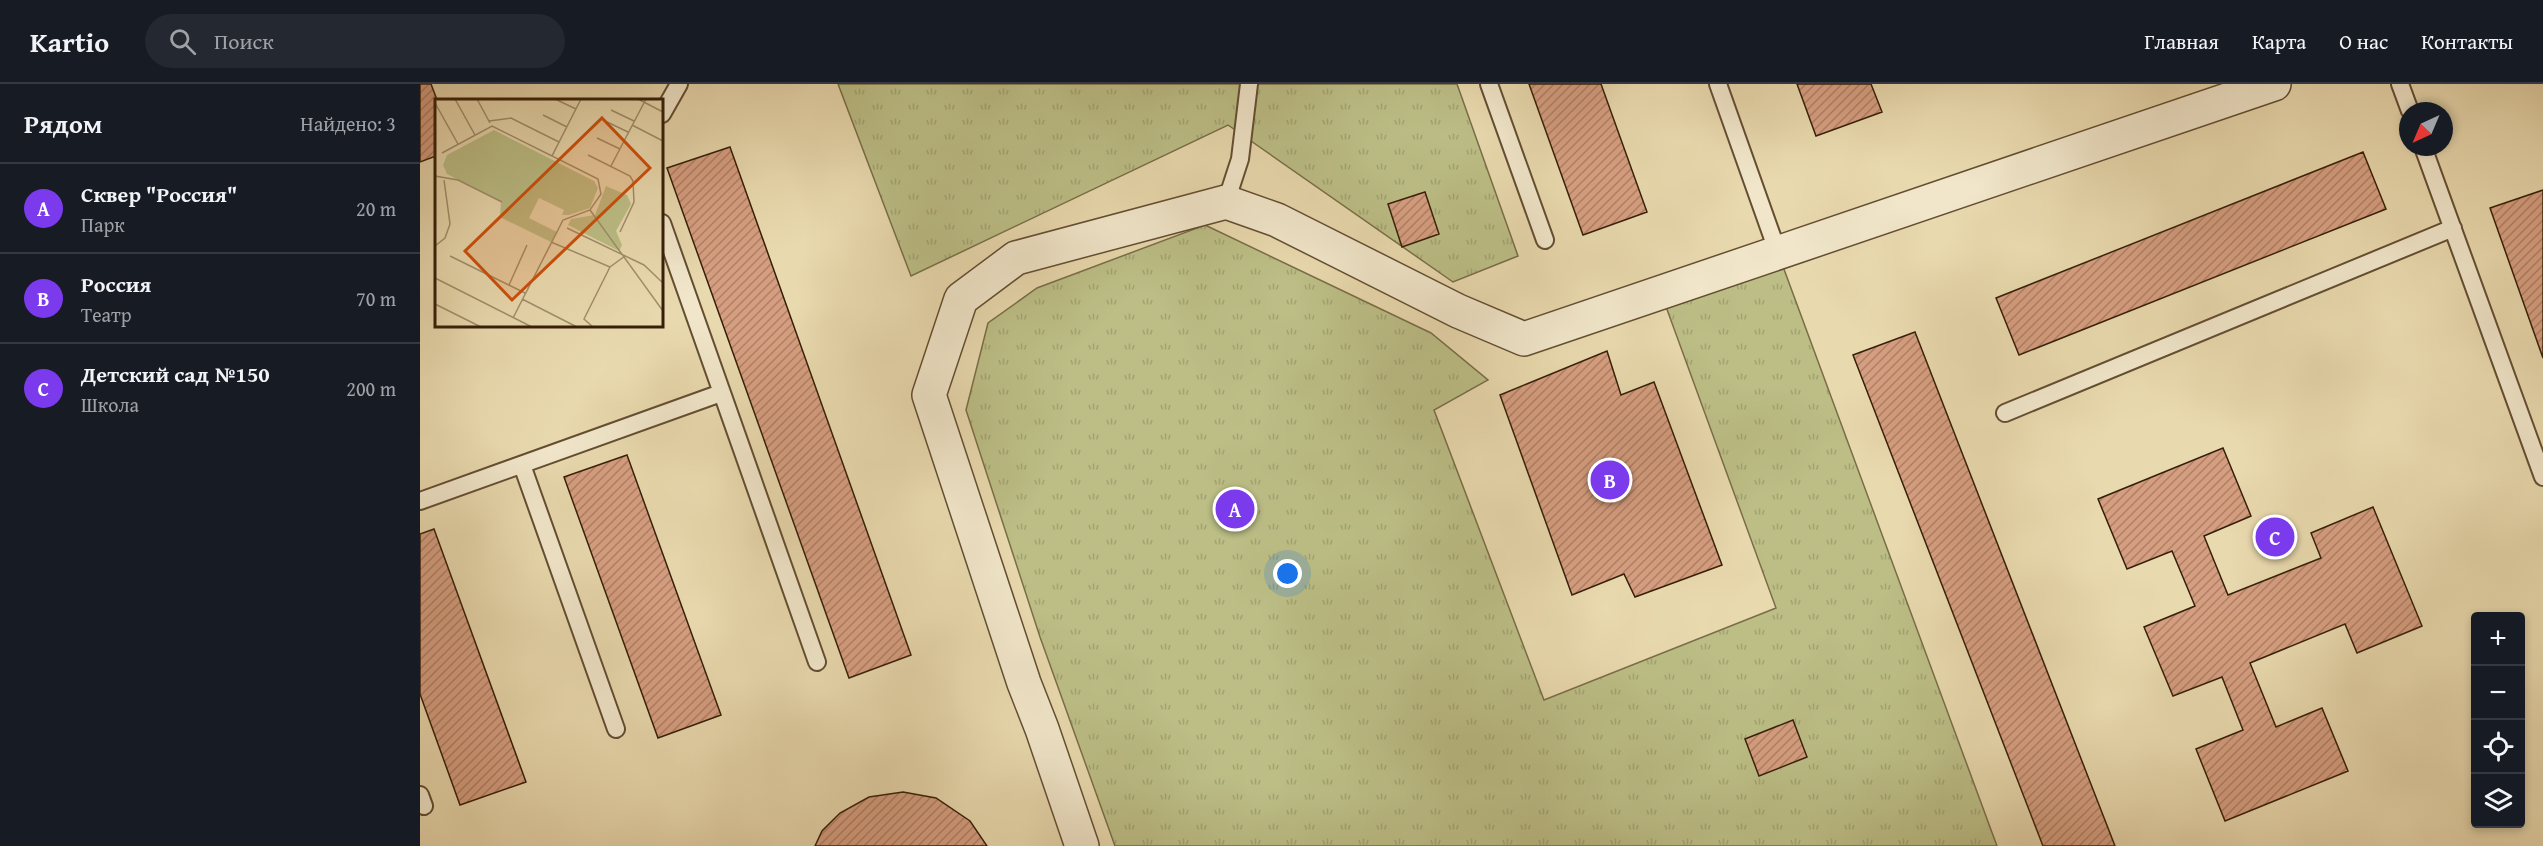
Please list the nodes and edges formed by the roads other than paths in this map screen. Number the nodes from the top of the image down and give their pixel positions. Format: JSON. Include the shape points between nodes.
{"nodes":[{"id":1,"x":679,"y":84,"type":"edge"},
{"id":2,"x":1249,"y":84,"type":"edge"},
{"id":3,"x":1489,"y":84,"type":"edge"},
{"id":4,"x":1718,"y":84,"type":"edge"},
{"id":5,"x":2274,"y":84,"type":"edge"},
{"id":6,"x":2400,"y":84,"type":"edge"},
{"id":7,"x":2407,"y":102,"type":"edge"},
{"id":8,"x":663,"y":112,"type":"edge"},
{"id":9,"x":2426,"y":156,"type":"edge"},
{"id":10,"x":1226,"y":202,"type":"junction"},
{"id":11,"x":663,"y":226,"type":"edge"},
{"id":12,"x":2453,"y":228,"type":"junction"},
{"id":13,"x":1545,"y":240,"type":"dead end"},
{"id":14,"x":1778,"y":253,"type":"junction"},
{"id":15,"x":721,"y":393,"type":"junction"},
{"id":16,"x":2005,"y":413,"type":"dead end"},
{"id":17,"x":522,"y":465,"type":"junction"},
{"id":18,"x":2543,"y":477,"type":"edge"},
{"id":19,"x":420,"y":501,"type":"edge"},
{"id":20,"x":817,"y":662,"type":"dead end"},
{"id":21,"x":616,"y":729,"type":"dead end"},
{"id":22,"x":1082,"y":846,"type":"edge"}],
"edges":[{"from":1,"to":8,"type":"lane"},
{"from":2,"to":10,"type":"lane","via":[[1240,159]]},
{"from":3,"to":13,"type":"lane"},
{"from":4,"to":14,"type":"lane"},
{"from":5,"to":14,"type":"street"},
{"from":6,"to":7,"type":"lane"},
{"from":9,"to":12,"type":"lane"},
{"from":10,"to":14,"type":"street","via":[[1277,220],[1458,311],[1524,339]]},
{"from":10,"to":22,"type":"street","via":[[1016,258],[961,300],[929,395]]},
{"from":11,"to":15,"type":"lane"},
{"from":12,"to":16,"type":"lane"},
{"from":12,"to":18,"type":"lane"},
{"from":15,"to":17,"type":"lane"},
{"from":15,"to":20,"type":"lane"},
{"from":17,"to":19,"type":"lane"},
{"from":17,"to":21,"type":"lane"}]}
